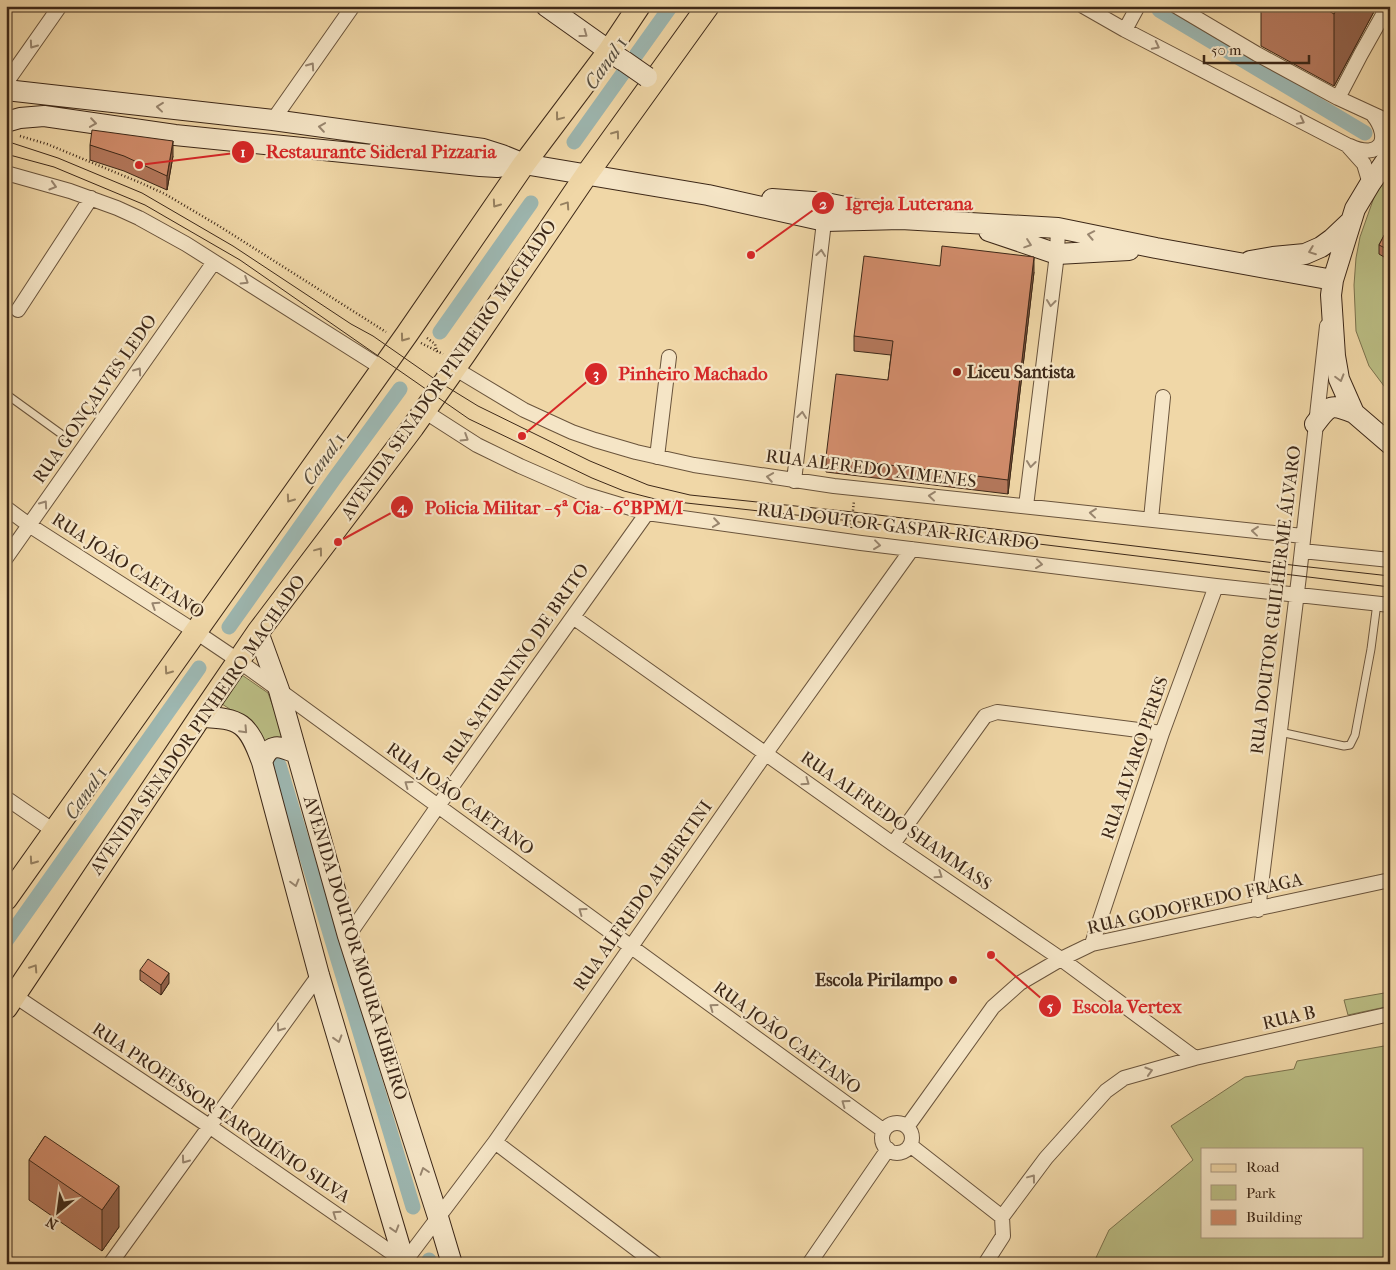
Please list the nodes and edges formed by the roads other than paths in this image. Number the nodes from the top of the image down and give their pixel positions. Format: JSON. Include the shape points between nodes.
{"nodes":[{"id":1,"x":60,"y":6,"type":"edge"},
{"id":2,"x":353,"y":6,"type":"edge"},
{"id":3,"x":546,"y":6,"type":"edge"},
{"id":4,"x":639,"y":6,"type":"edge"},
{"id":5,"x":708,"y":6,"type":"edge"},
{"id":6,"x":1083,"y":6,"type":"edge"},
{"id":7,"x":1138,"y":6,"type":"edge"},
{"id":8,"x":1176,"y":6,"type":"edge"},
{"id":9,"x":1388,"y":6,"type":"edge"},
{"id":10,"x":1125,"y":30,"type":"junction"},
{"id":11,"x":616,"y":56,"type":"junction"},
{"id":12,"x":650,"y":79,"type":"junction"},
{"id":13,"x":6,"y":83,"type":"edge"},
{"id":14,"x":6,"y":90,"type":"edge"},
{"id":15,"x":1338,"y":98,"type":"junction"},
{"id":16,"x":1372,"y":114,"type":"junction"},
{"id":17,"x":273,"y":120,"type":"junction"},
{"id":18,"x":1390,"y":122,"type":"edge"},
{"id":19,"x":10,"y":128,"type":"edge"},
{"id":20,"x":175,"y":135,"type":"junction"},
{"id":21,"x":1348,"y":145,"type":"junction"},
{"id":22,"x":1390,"y":155,"type":"edge"},
{"id":23,"x":524,"y":164,"type":"junction"},
{"id":24,"x":6,"y":173,"type":"edge"},
{"id":25,"x":587,"y":174,"type":"junction"},
{"id":26,"x":1370,"y":184,"type":"junction"},
{"id":27,"x":91,"y":198,"type":"junction"},
{"id":28,"x":825,"y":212,"type":"junction"},
{"id":29,"x":1351,"y":222,"type":"junction"},
{"id":30,"x":965,"y":223,"type":"junction"},
{"id":31,"x":1058,"y":228,"type":"junction"},
{"id":32,"x":1156,"y":248,"type":"junction"},
{"id":33,"x":1057,"y":254,"type":"junction"},
{"id":34,"x":214,"y":262,"type":"junction"},
{"id":35,"x":1236,"y":263,"type":"junction"},
{"id":36,"x":1332,"y":288,"type":"junction"},
{"id":37,"x":18,"y":310,"type":"dead end"},
{"id":38,"x":669,"y":357,"type":"dead end"},
{"id":39,"x":452,"y":360,"type":"junction"},
{"id":40,"x":382,"y":368,"type":"junction"},
{"id":41,"x":6,"y":394,"type":"edge"},
{"id":42,"x":1163,"y":397,"type":"dead end"},
{"id":43,"x":424,"y":411,"type":"junction"},
{"id":44,"x":1354,"y":413,"type":"junction"},
{"id":45,"x":1315,"y":424,"type":"junction"},
{"id":46,"x":64,"y":436,"type":"dead end"},
{"id":47,"x":1390,"y":444,"type":"edge"},
{"id":48,"x":657,"y":457,"type":"junction"},
{"id":49,"x":794,"y":481,"type":"junction"},
{"id":50,"x":1026,"y":506,"type":"junction"},
{"id":51,"x":6,"y":508,"type":"edge"},
{"id":52,"x":647,"y":513,"type":"junction"},
{"id":53,"x":1151,"y":520,"type":"junction"},
{"id":54,"x":29,"y":525,"type":"junction"},
{"id":55,"x":1303,"y":536,"type":"junction"},
{"id":56,"x":912,"y":549,"type":"junction"},
{"id":57,"x":1302,"y":551,"type":"junction"},
{"id":58,"x":6,"y":558,"type":"edge"},
{"id":59,"x":1390,"y":560,"type":"edge"},
{"id":60,"x":1216,"y":586,"type":"junction"},
{"id":61,"x":1296,"y":594,"type":"junction"},
{"id":62,"x":1384,"y":604,"type":"edge"},
{"id":63,"x":573,"y":617,"type":"junction"},
{"id":64,"x":258,"y":632,"type":"junction"},
{"id":65,"x":199,"y":634,"type":"junction"},
{"id":66,"x":236,"y":658,"type":"junction"},
{"id":67,"x":279,"y":690,"type":"junction"},
{"id":68,"x":200,"y":716,"type":"junction"},
{"id":69,"x":1280,"y":732,"type":"junction"},
{"id":70,"x":1162,"y":733,"type":"junction"},
{"id":71,"x":296,"y":754,"type":"junction"},
{"id":72,"x":766,"y":754,"type":"junction"},
{"id":73,"x":262,"y":762,"type":"junction"},
{"id":74,"x":6,"y":798,"type":"edge"},
{"id":75,"x":438,"y":806,"type":"junction"},
{"id":76,"x":54,"y":831,"type":"junction"},
{"id":77,"x":893,"y":844,"type":"junction"},
{"id":78,"x":1390,"y":880,"type":"edge"},
{"id":79,"x":6,"y":899,"type":"edge"},
{"id":80,"x":1258,"y":910,"type":"junction"},
{"id":81,"x":348,"y":936,"type":"junction"},
{"id":82,"x":1092,"y":944,"type":"junction"},
{"id":83,"x":631,"y":947,"type":"junction"},
{"id":84,"x":1061,"y":958,"type":"junction"},
{"id":85,"x":319,"y":975,"type":"junction"},
{"id":86,"x":11,"y":1002,"type":"edge"},
{"id":87,"x":1390,"y":1014,"type":"edge"},
{"id":88,"x":1195,"y":1058,"type":"junction"},
{"id":89,"x":209,"y":1126,"type":"junction"},
{"id":90,"x":907,"y":1127,"type":"junction"},
{"id":91,"x":884,"y":1131,"type":"junction"},
{"id":92,"x":495,"y":1142,"type":"junction"},
{"id":93,"x":910,"y":1145,"type":"junction"},
{"id":94,"x":888,"y":1149,"type":"junction"},
{"id":95,"x":1002,"y":1216,"type":"junction"},
{"id":96,"x":435,"y":1222,"type":"junction"},
{"id":97,"x":406,"y":1261,"type":"edge"},
{"id":98,"x":110,"y":1264,"type":"edge"},
{"id":99,"x":452,"y":1264,"type":"edge"},
{"id":100,"x":656,"y":1264,"type":"edge"},
{"id":101,"x":809,"y":1264,"type":"edge"},
{"id":102,"x":984,"y":1264,"type":"edge"}],
"edges":[{"from":1,"to":13,"type":"street","one_way":true},
{"from":17,"to":2,"type":"street","one_way":true},
{"from":3,"to":11,"type":"street","one_way":true},
{"from":4,"to":11,"type":"main road"},
{"from":5,"to":12,"type":"main road","name":"AVENIDA SENADOR PINHEIRO MACHADO"},
{"from":6,"to":10,"type":"street"},
{"from":7,"to":10,"type":"street"},
{"from":8,"to":15,"type":"street"},
{"from":9,"to":15,"type":"street"},
{"from":10,"to":21,"type":"street","one_way":true},
{"from":11,"to":12,"type":"street","bridge":true},
{"from":11,"to":23,"type":"main road","one_way":true},
{"from":25,"to":12,"type":"main road","name":"AVENIDA SENADOR PINHEIRO MACHADO","one_way":true},
{"from":17,"to":14,"type":"street","one_way":true},
{"from":15,"to":16,"type":"street"},
{"from":16,"to":18,"type":"street"},
{"from":16,"to":21,"type":"street","via":[[1382,132],[1379,146],[1360,151]]},
{"from":17,"to":20,"type":"street","via":[[258,135]]},
{"from":23,"to":17,"type":"street","one_way":true,"via":[[483,149]]},
{"from":19,"to":20,"type":"street","one_way":true,"via":[[20,118],[44,116]]},
{"from":20,"to":23,"type":"street","via":[[480,166]]},
{"from":21,"to":26,"type":"street","via":[[1364,164]]},
{"from":22,"to":26,"type":"street"},
{"from":23,"to":25,"type":"street"},
{"from":23,"to":40,"type":"main road","one_way":true,"via":[[413,338]]},
{"from":24,"to":27,"type":"street","one_way":true},
{"from":25,"to":28,"type":"street"},
{"from":39,"to":25,"type":"main road","name":"AVENIDA SENADOR PINHEIRO MACHADO","one_way":true},
{"from":26,"to":29,"type":"street"},
{"from":27,"to":34,"type":"street","via":[[139,218]]},
{"from":27,"to":37,"type":"street"},
{"from":28,"to":30,"type":"street"},
{"from":49,"to":28,"type":"street","one_way":true},
{"from":29,"to":35,"type":"street","one_way":true,"via":[[1321,247],[1305,254]]},
{"from":29,"to":36,"type":"street"},
{"from":30,"to":31,"type":"street"},
{"from":30,"to":33,"type":"street","one_way":true},
{"from":32,"to":31,"type":"street","one_way":true},
{"from":31,"to":33,"type":"street"},
{"from":32,"to":33,"type":"street"},
{"from":32,"to":35,"type":"street"},
{"from":33,"to":50,"type":"street","one_way":true},
{"from":34,"to":40,"type":"street","one_way":true},
{"from":54,"to":34,"type":"street","name":"RUA GONÇALVES LEDO","one_way":true},
{"from":35,"to":36,"type":"street"},
{"from":36,"to":44,"type":"street","one_way":true,"via":[[1339,379]]},
{"from":36,"to":45,"type":"street","name":"RUA DOUTOR GUILHERME ÁLVARO"},
{"from":38,"to":48,"type":"street"},
{"from":39,"to":43,"type":"main road","name":"AVENIDA SENADOR PINHEIRO MACHADO"},
{"from":39,"to":48,"type":"street","name":"RUA ALFREDO XIMENES","via":[[524,410],[572,432]]},
{"from":40,"to":65,"type":"main road","one_way":true},
{"from":41,"to":46,"type":"lane"},
{"from":42,"to":53,"type":"street"},
{"from":43,"to":52,"type":"street","name":"RUA DOUTOR GASPAR RICARDO","one_way":true,"via":[[477,445],[520,466],[584,494]]},
{"from":64,"to":43,"type":"main road","name":"AVENIDA SENADOR PINHEIRO MACHADO","one_way":true},
{"from":44,"to":45,"type":"street","via":[[1333,407],[1326,410]]},
{"from":44,"to":47,"type":"street"},
{"from":45,"to":55,"type":"street","name":"RUA DOUTOR GUILHERME ÁLVARO"},
{"from":49,"to":48,"type":"street","name":"RUA ALFREDO XIMENES","one_way":true},
{"from":50,"to":49,"type":"street","name":"RUA ALFREDO XIMENES","one_way":true},
{"from":53,"to":50,"type":"street","name":"RUA ALFREDO XIMENES","one_way":true},
{"from":51,"to":54,"type":"street","name":"RUA JOÃO CAETANO"},
{"from":52,"to":56,"type":"street","name":"RUA DOUTOR GASPAR RICARDO","one_way":true},
{"from":52,"to":63,"type":"street","name":"RUA SATURNINO DE BRITO"},
{"from":55,"to":53,"type":"street","name":"RUA ALFREDO XIMENES","one_way":true},
{"from":54,"to":58,"type":"street","name":"RUA GONÇALVES LEDO"},
{"from":65,"to":54,"type":"street","name":"RUA JOÃO CAETANO","one_way":true},
{"from":55,"to":57,"type":"street","name":"RUA DOUTOR GUILHERME ÁLVARO"},
{"from":56,"to":60,"type":"street","name":"RUA DOUTOR GASPAR RICARDO","one_way":true},
{"from":56,"to":72,"type":"street","name":"RUA ALFREDO ALBERTINI"},
{"from":57,"to":59,"type":"street"},
{"from":57,"to":61,"type":"street","name":"RUA DOUTOR GUILHERME ÁLVARO"},
{"from":60,"to":61,"type":"street","name":"RUA DOUTOR GASPAR RICARDO"},
{"from":60,"to":70,"type":"street","name":"RUA ALVARO PERES"},
{"from":61,"to":62,"type":"street","name":"RUA DOUTOR GASPAR RICARDO"},
{"from":61,"to":69,"type":"street","name":"RUA DOUTOR GUILHERME ÁLVARO"},
{"from":62,"to":69,"type":"lane","via":[[1350,745]]},
{"from":63,"to":72,"type":"street","name":"RUA ALFREDO SHAMMASS"},
{"from":63,"to":75,"type":"street","name":"RUA SATURNINO DE BRITO"},
{"from":64,"to":66,"type":"main road","name":"AVENIDA SENADOR PINHEIRO MACHADO"},
{"from":64,"to":67,"type":"street","name":"AVENIDA DOUTOR MOURA RIBEIRO"},
{"from":65,"to":66,"type":"street","name":"RUA JOÃO CAETANO"},
{"from":65,"to":76,"type":"main road","one_way":true},
{"from":66,"to":67,"type":"street","name":"RUA JOÃO CAETANO"},
{"from":66,"to":68,"type":"main road","name":"AVENIDA SENADOR PINHEIRO MACHADO"},
{"from":67,"to":71,"type":"street","name":"AVENIDA DOUTOR MOURA RIBEIRO"},
{"from":75,"to":67,"type":"street","name":"RUA JOÃO CAETANO","one_way":true},
{"from":68,"to":73,"type":"street","name":"AVENIDA DOUTOR MOURA RIBEIRO","one_way":true,"via":[[235,721],[246,730]]},
{"from":86,"to":68,"type":"main road","name":"AVENIDA SENADOR PINHEIRO MACHADO","one_way":true},
{"from":69,"to":80,"type":"street","name":"RUA DOUTOR GUILHERME ÁLVARO"},
{"from":70,"to":77,"type":"street","via":[[997,712],[985,716]]},
{"from":70,"to":82,"type":"street","name":"RUA ALVARO PERES"},
{"from":71,"to":73,"type":"street","via":[[274,747]]},
{"from":71,"to":81,"type":"street","name":"AVENIDA DOUTOR MOURA RIBEIRO"},
{"from":72,"to":77,"type":"street","name":"RUA ALFREDO SHAMMASS","one_way":true},
{"from":72,"to":83,"type":"street","name":"RUA ALFREDO ALBERTINI"},
{"from":73,"to":85,"type":"street","name":"AVENIDA DOUTOR MOURA RIBEIRO","one_way":true},
{"from":74,"to":76,"type":"street"},
{"from":75,"to":81,"type":"street","name":"RUA SATURNINO DE BRITO"},
{"from":83,"to":75,"type":"street","name":"RUA JOÃO CAETANO","one_way":true},
{"from":76,"to":79,"type":"main road","one_way":true},
{"from":77,"to":84,"type":"street","name":"RUA ALFREDO SHAMMASS","one_way":true},
{"from":78,"to":80,"type":"street","name":"RUA GODOFREDO FRAGA"},
{"from":80,"to":82,"type":"street","name":"RUA GODOFREDO FRAGA"},
{"from":96,"to":81,"type":"street","name":"AVENIDA DOUTOR MOURA RIBEIRO","one_way":true},
{"from":82,"to":84,"type":"street","name":"RUA GODOFREDO FRAGA"},
{"from":91,"to":83,"type":"street","name":"RUA JOÃO CAETANO","one_way":true},
{"from":83,"to":92,"type":"street","name":"RUA ALFREDO ALBERTINI"},
{"from":84,"to":88,"type":"street","name":"RUA ALFREDO SHAMMASS"},
{"from":84,"to":90,"type":"street","name":"RUA GODOFREDO FRAGA","via":[[1020,983],[993,1007]]},
{"from":85,"to":89,"type":"street","one_way":true},
{"from":85,"to":97,"type":"street","name":"AVENIDA DOUTOR MOURA RIBEIRO","one_way":true},
{"from":86,"to":89,"type":"street","name":"RUA PROFESSOR TARQUÍNIO SILVA"},
{"from":87,"to":88,"type":"street","name":"RUA B"},
{"from":95,"to":88,"type":"street","name":"RUA B","one_way":true,"via":[[1046,1158],[1106,1091],[1124,1078]]},
{"from":97,"to":89,"type":"street","name":"RUA PROFESSOR TARQUÍNIO SILVA","one_way":true},
{"from":89,"to":98,"type":"street","one_way":true},
{"from":90,"to":91,"type":"street","via":[[895,1124]]},
{"from":90,"to":93,"type":"street","via":[[912,1136]]},
{"from":91,"to":94,"type":"street","via":[[883,1141]]},
{"from":92,"to":96,"type":"street","name":"RUA ALFREDO ALBERTINI"},
{"from":92,"to":100,"type":"street"},
{"from":93,"to":94,"type":"street","via":[[896,1153]]},
{"from":93,"to":95,"type":"street"},
{"from":94,"to":101,"type":"street"},
{"from":95,"to":102,"type":"street","via":[[1003,1236]]},
{"from":96,"to":97,"type":"street","name":"RUA ALFREDO ALBERTINI"},
{"from":96,"to":99,"type":"street","name":"AVENIDA DOUTOR MOURA RIBEIRO"}]}
